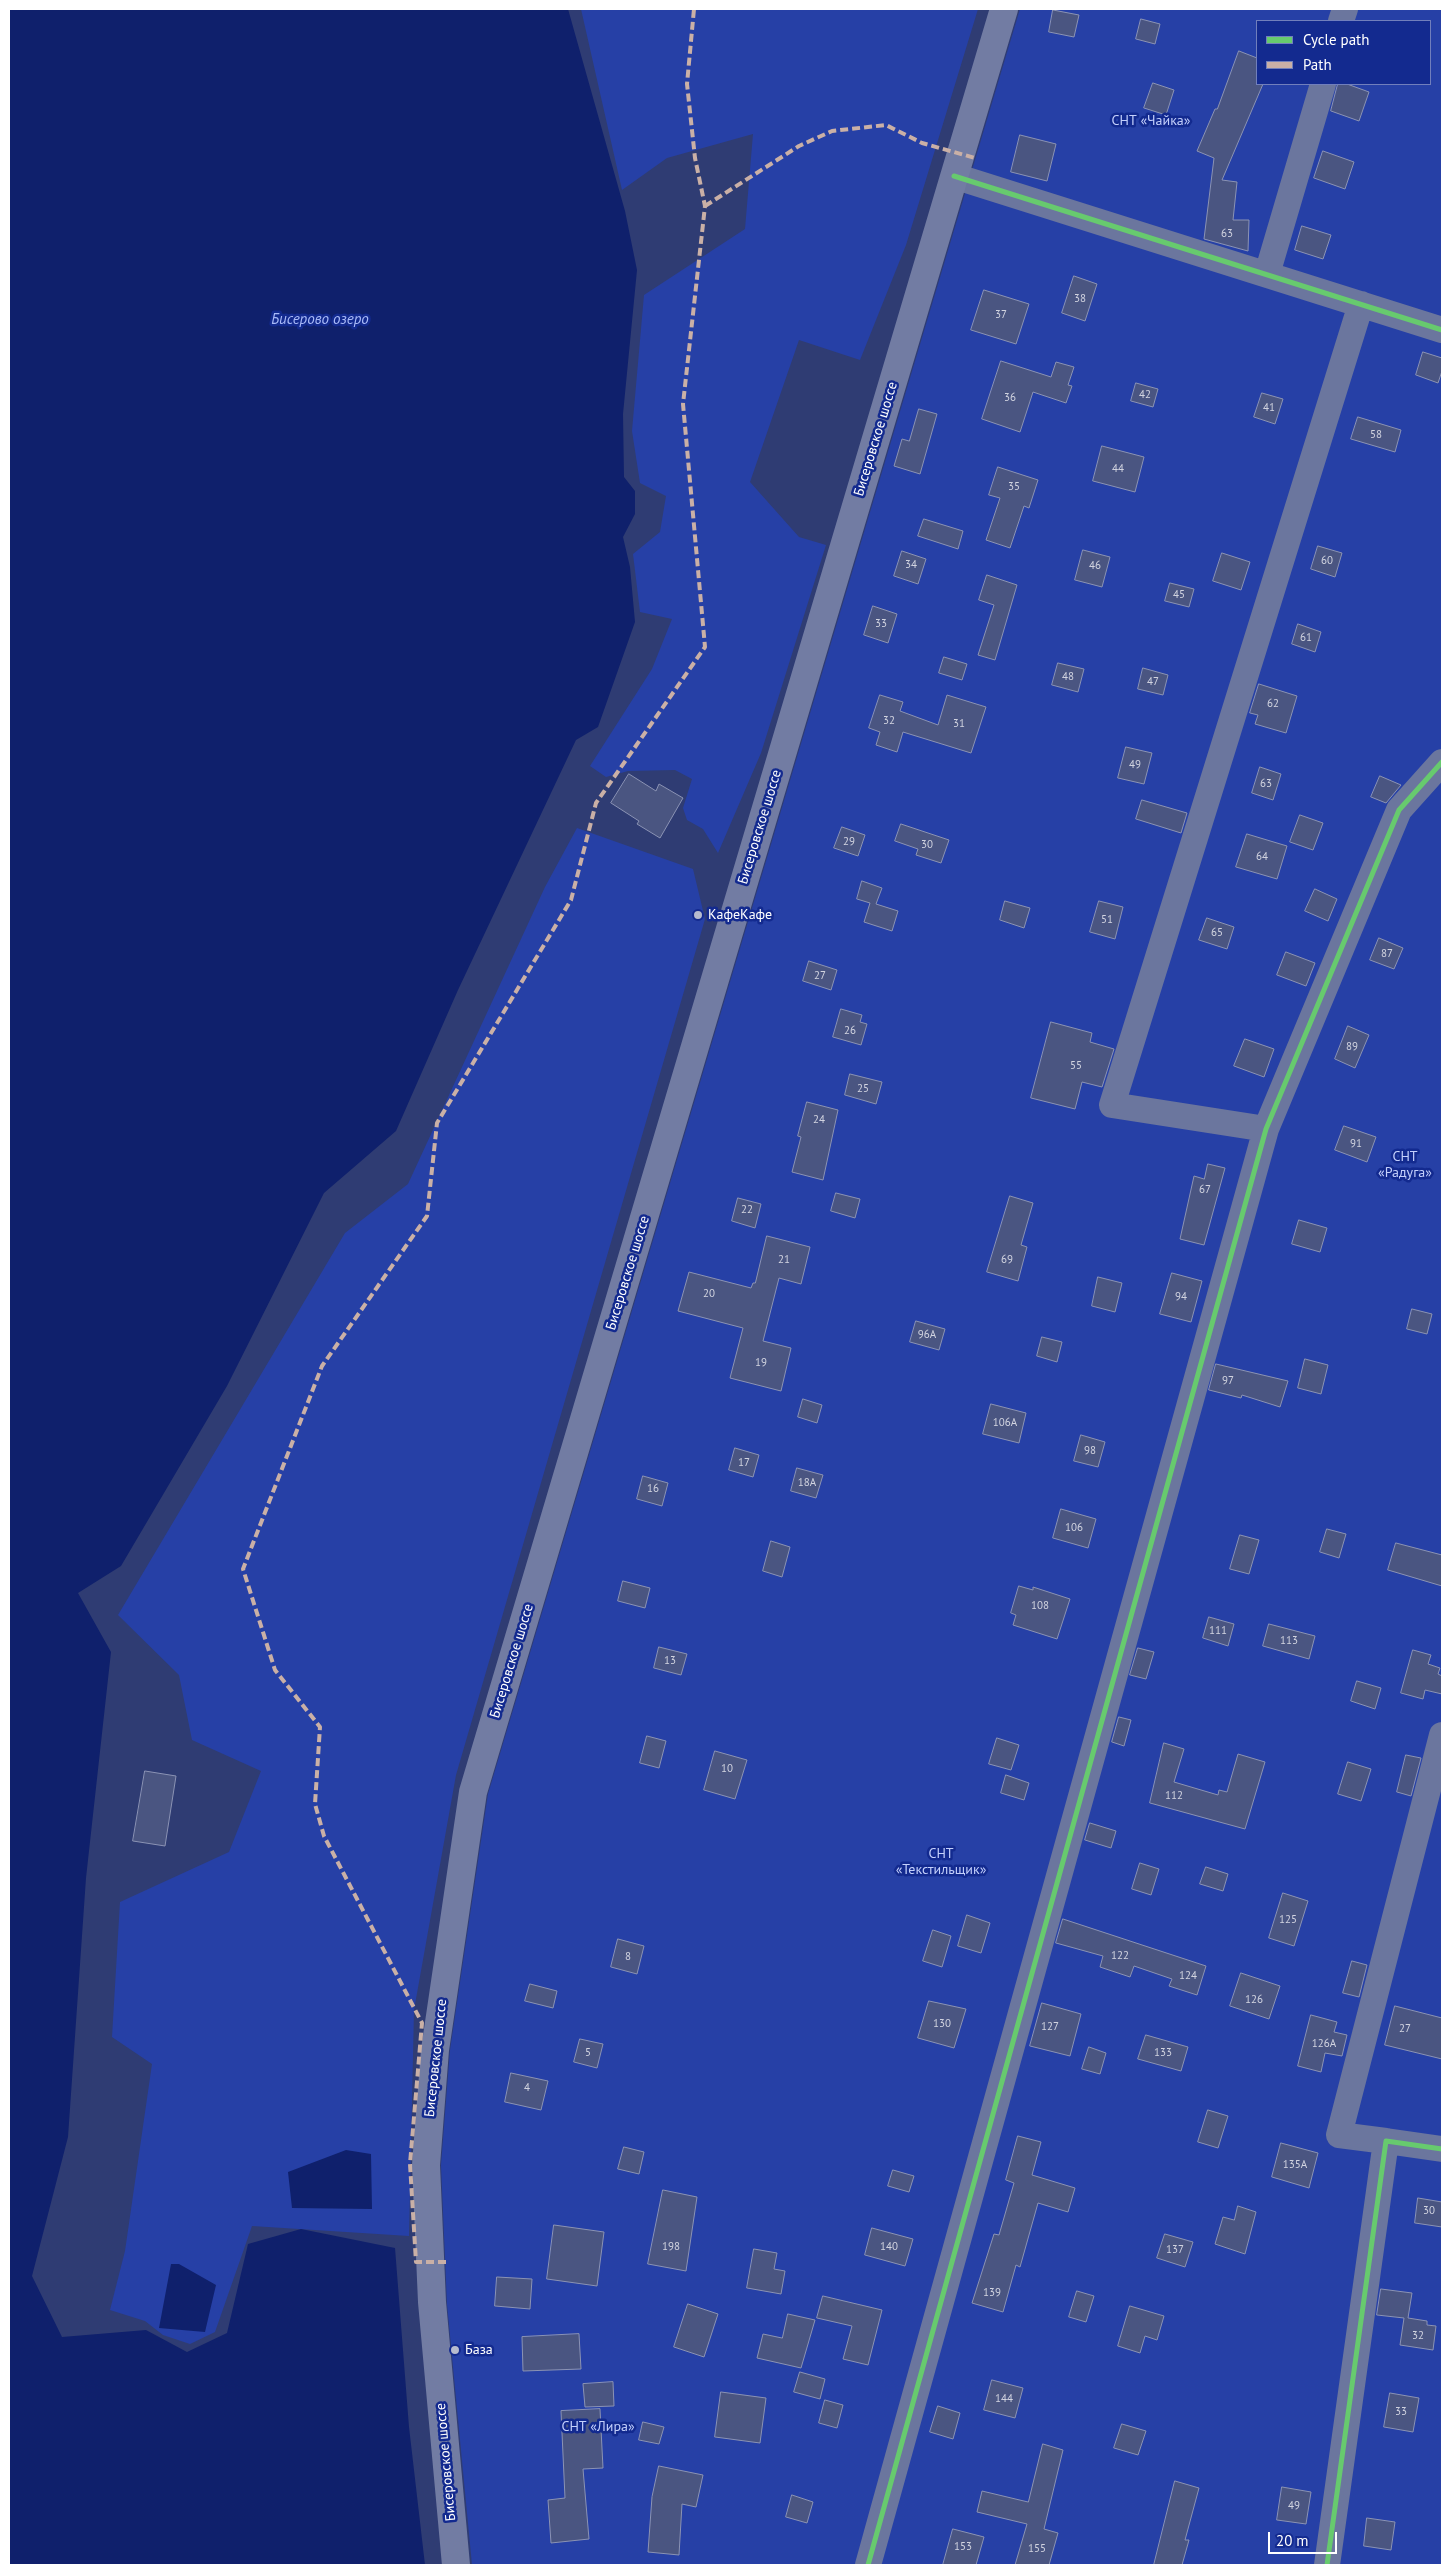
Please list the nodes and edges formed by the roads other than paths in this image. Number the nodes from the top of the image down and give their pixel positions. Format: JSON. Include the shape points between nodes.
{"nodes":[{"id":1,"x":1004,"y":9,"type":"edge"},
{"id":2,"x":1322,"y":85,"type":"edge"},
{"id":3,"x":954,"y":176,"type":"junction"},
{"id":4,"x":1266,"y":274,"type":"junction"},
{"id":5,"x":1361,"y":304,"type":"junction"},
{"id":6,"x":1442,"y":330,"type":"edge"},
{"id":7,"x":1442,"y":762,"type":"edge"},
{"id":8,"x":1266,"y":1129,"type":"junction"},
{"id":9,"x":1442,"y":1735,"type":"edge"},
{"id":10,"x":1386,"y":2142,"type":"junction"},
{"id":11,"x":1442,"y":2149,"type":"edge"},
{"id":12,"x":456,"y":2565,"type":"edge"},
{"id":13,"x":868,"y":2565,"type":"edge"},
{"id":14,"x":1327,"y":2565,"type":"edge"}],
"edges":[{"from":1,"to":3,"type":"main road","name":"Бисеровское шоссе"},
{"from":2,"to":4,"type":"street"},
{"from":3,"to":4,"type":"street"},
{"from":3,"to":12,"type":"main road","name":"Бисеровское шоссе","via":[[473,1792],[435,2050],[426,2165],[432,2302]]},
{"from":4,"to":5,"type":"street"},
{"from":5,"to":6,"type":"street"},
{"from":5,"to":8,"type":"street","via":[[1112,1105]]},
{"from":7,"to":8,"type":"street","via":[[1399,810]]},
{"from":8,"to":13,"type":"street"},
{"from":9,"to":10,"type":"street","via":[[1340,2135]]},
{"from":10,"to":11,"type":"street"},
{"from":10,"to":14,"type":"street"}]}
